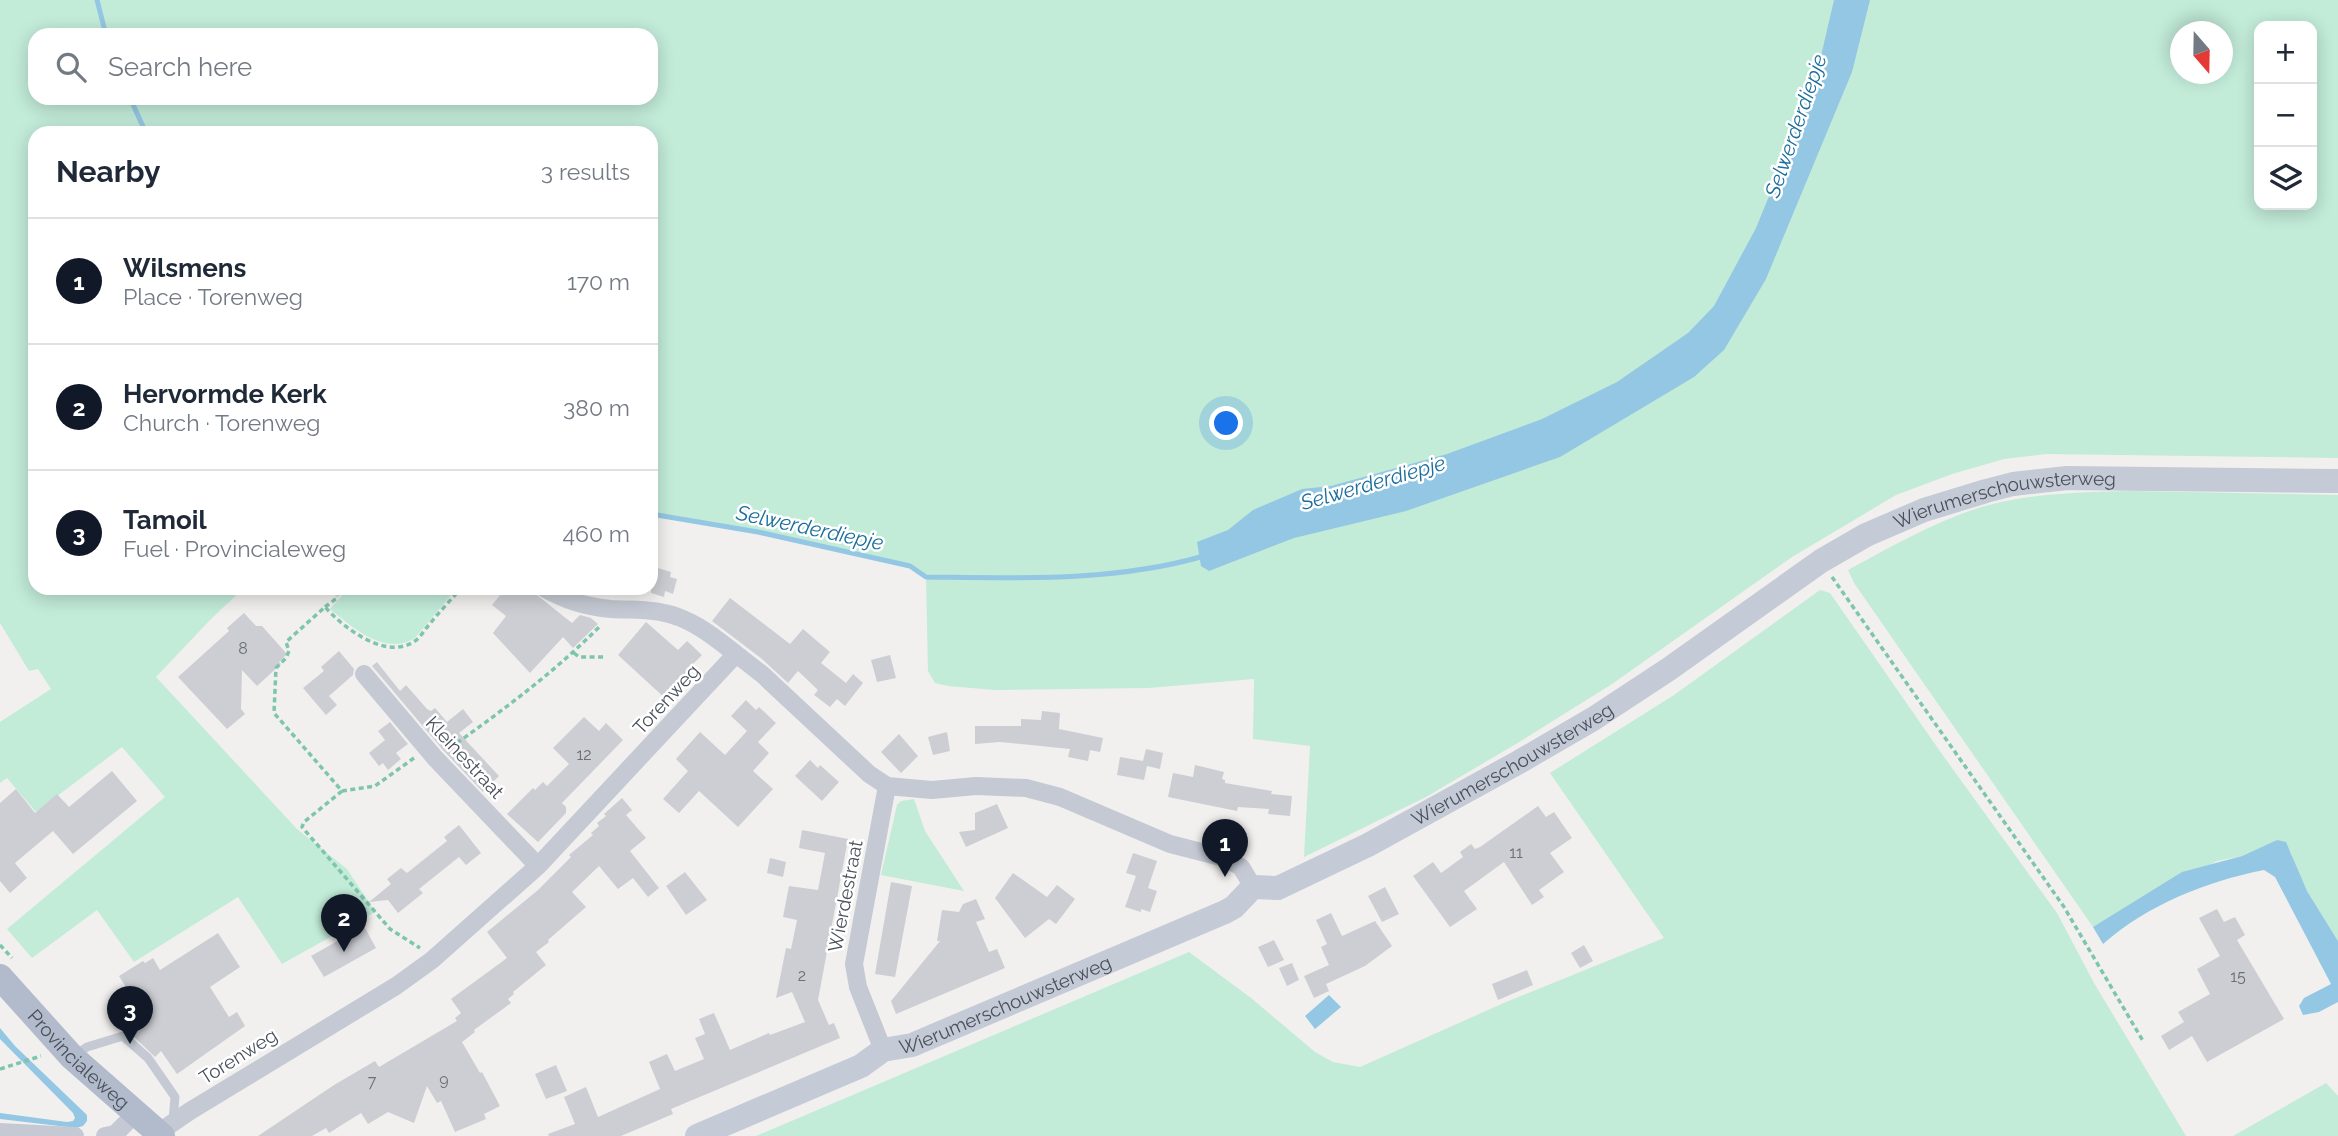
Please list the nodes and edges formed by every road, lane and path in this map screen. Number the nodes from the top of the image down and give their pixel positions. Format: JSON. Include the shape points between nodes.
{"nodes":[{"id":1,"x":2338,"y":481,"type":"edge"},
{"id":2,"x":1821,"y":561,"type":"junction"},
{"id":3,"x":455,"y":595,"type":"edge"},
{"id":4,"x":560,"y":595,"type":"edge"},
{"id":5,"x":337,"y":598,"type":"dead end"},
{"id":6,"x":325,"y":607,"type":"junction"},
{"id":7,"x":612,"y":609,"type":"junction"},
{"id":8,"x":574,"y":653,"type":"junction"},
{"id":9,"x":736,"y":654,"type":"junction"},
{"id":10,"x":604,"y":657,"type":"dead end"},
{"id":11,"x":364,"y":674,"type":"dead end"},
{"id":12,"x":431,"y":753,"type":"junction"},
{"id":13,"x":887,"y":786,"type":"junction"},
{"id":14,"x":342,"y":791,"type":"junction"},
{"id":15,"x":538,"y":866,"type":"junction"},
{"id":16,"x":1253,"y":887,"type":"junction"},
{"id":17,"x":432,"y":960,"type":"junction"},
{"id":18,"x":0,"y":977,"type":"edge"},
{"id":19,"x":2143,"y":1041,"type":"dead end"},
{"id":20,"x":883,"y":1050,"type":"junction"},
{"id":21,"x":72,"y":1057,"type":"junction"},
{"id":22,"x":34,"y":1059,"type":"dead end"},
{"id":23,"x":0,"y":1069,"type":"edge"},
{"id":24,"x":135,"y":1114,"type":"junction"},
{"id":25,"x":164,"y":1131,"type":"edge"},
{"id":26,"x":0,"y":1132,"type":"edge"},
{"id":27,"x":75,"y":1136,"type":"edge"},
{"id":28,"x":105,"y":1136,"type":"edge"},
{"id":29,"x":697,"y":1136,"type":"edge"}],
"edges":[{"from":1,"to":2,"type":"street","name":"Wierumerschouwsterweg","via":[[2092,476],[2032,481],[1924,510]]},
{"from":2,"to":16,"type":"street","name":"Wierumerschouwsterweg","via":[[1669,669],[1519,762],[1368,845],[1278,888]]},
{"from":2,"to":19,"type":"path","via":[[2064,907]]},
{"from":3,"to":6,"type":"path","via":[[422,634],[400,647],[385,647],[356,634]]},
{"from":4,"to":7,"type":"street"},
{"from":5,"to":6,"type":"path"},
{"from":6,"to":14,"type":"path","via":[[286,642],[286,659],[276,668],[274,713]]},
{"from":7,"to":8,"type":"path"},
{"from":7,"to":9,"type":"street","via":[[661,612],[684,619]]},
{"from":8,"to":10,"type":"path"},
{"from":8,"to":12,"type":"path","via":[[519,698]]},
{"from":9,"to":13,"type":"street","via":[[869,775]]},
{"from":9,"to":15,"type":"street","name":"Torenweg"},
{"from":11,"to":12,"type":"street","name":"Kleinestraat"},
{"from":12,"to":14,"type":"path","via":[[375,786]]},
{"from":12,"to":15,"type":"street","name":"Kleinestraat"},
{"from":13,"to":16,"type":"street","via":[[1026,788],[1060,797],[1170,844],[1225,858],[1241,867]]},
{"from":13,"to":20,"type":"street","name":"Wierdestraat","via":[[854,964],[858,987]]},
{"from":14,"to":17,"type":"path","via":[[302,827],[390,929]]},
{"from":15,"to":17,"type":"street","name":"Torenweg"},
{"from":16,"to":20,"type":"street","name":"Wierumerschouwsterweg","via":[[1225,912],[912,1045]]},
{"from":17,"to":25,"type":"street","name":"Torenweg"},
{"from":18,"to":21,"type":"main road","name":"Provincialeweg"},
{"from":20,"to":29,"type":"street","name":"Wierumerschouwsterweg","via":[[861,1066]]},
{"from":21,"to":24,"type":"main road","name":"Provincialeweg"},
{"from":21,"to":25,"type":"lane","via":[[86,1047],[123,1036],[148,1058],[175,1097]]},
{"from":22,"to":23,"type":"path"},
{"from":24,"to":25,"type":"main road","name":"Provincialeweg"},
{"from":24,"to":28,"type":"street","via":[[115,1134]]},
{"from":26,"to":27,"type":"street"}]}
